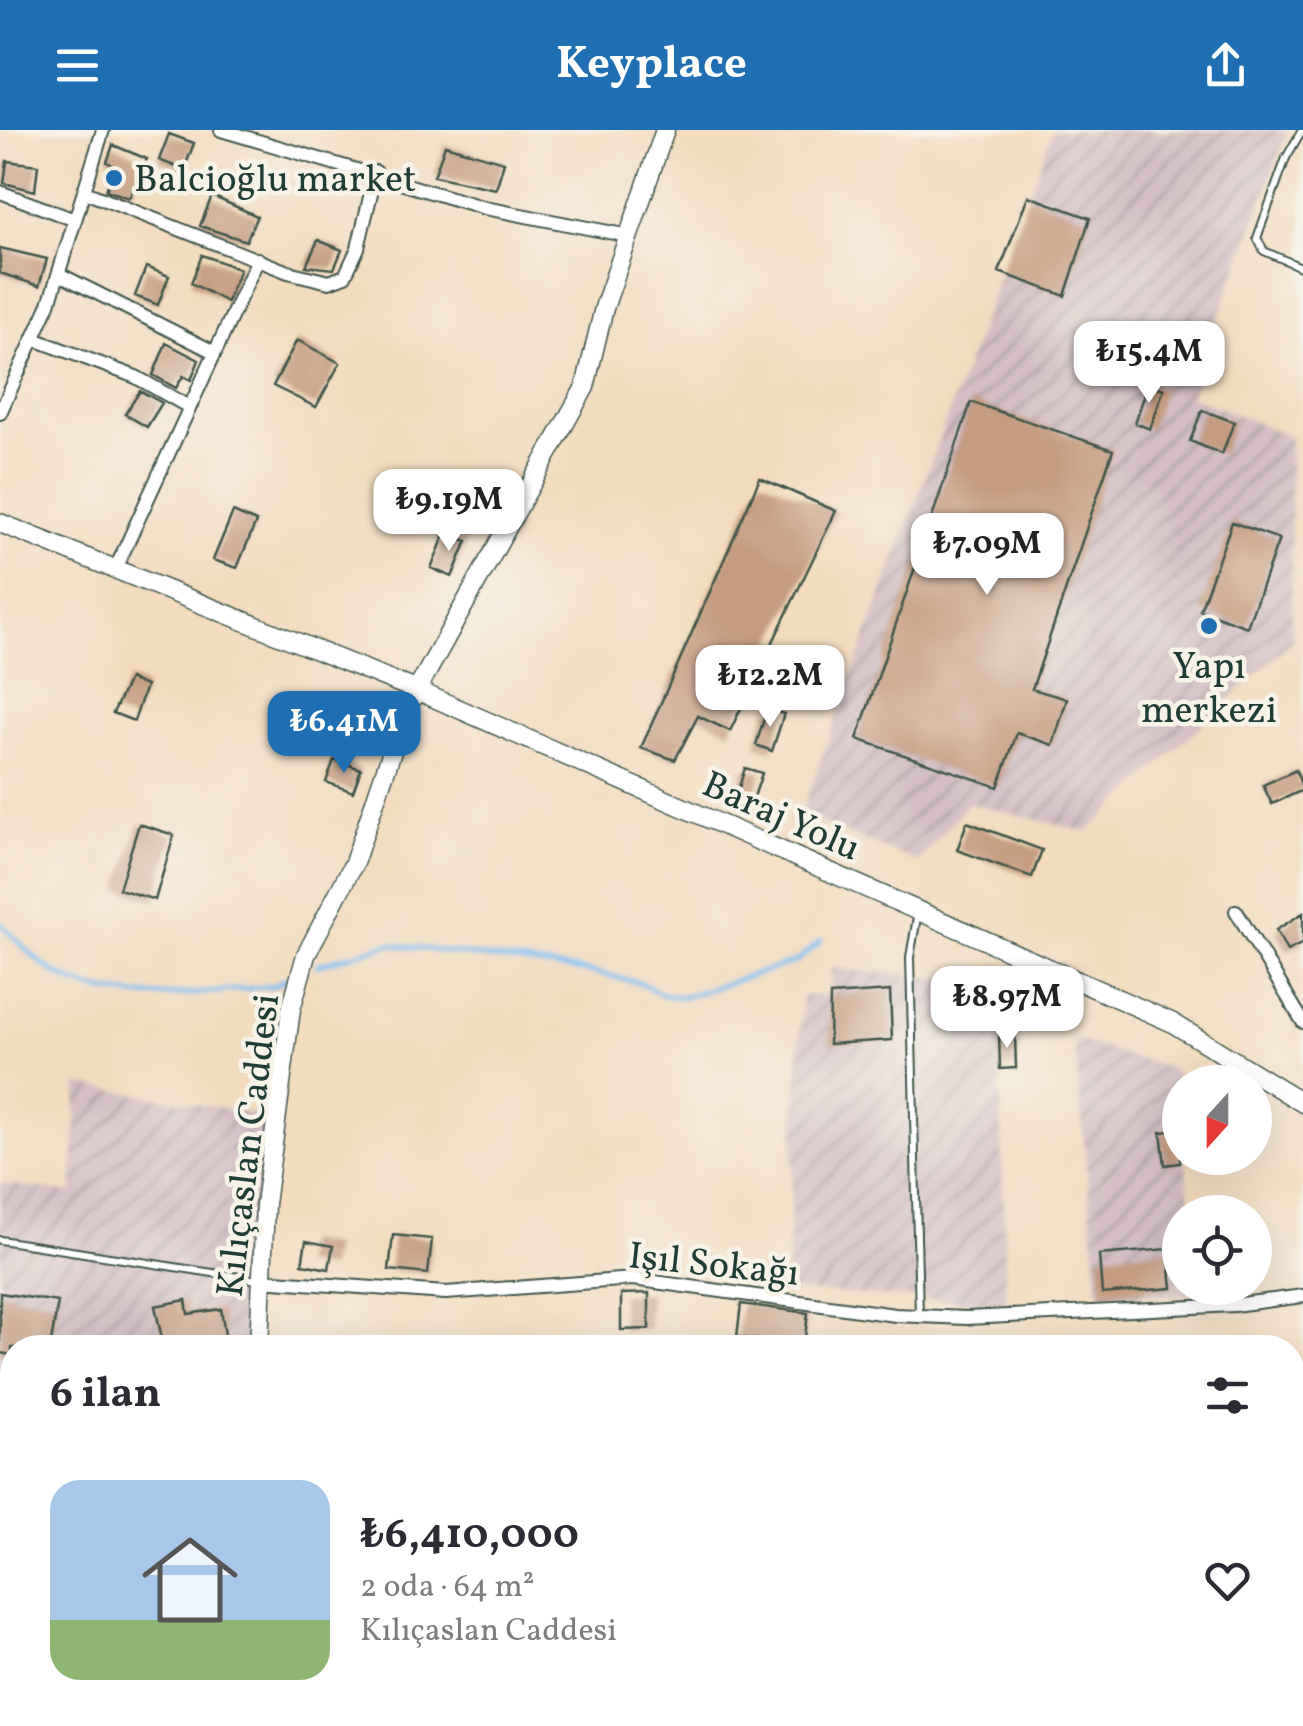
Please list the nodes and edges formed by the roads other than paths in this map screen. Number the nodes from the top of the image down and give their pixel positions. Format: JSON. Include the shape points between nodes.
{"nodes":[{"id":1,"x":94,"y":130,"type":"edge"},
{"id":2,"x":221,"y":130,"type":"edge"},
{"id":3,"x":665,"y":130,"type":"edge"},
{"id":4,"x":1302,"y":130,"type":"edge"},
{"id":5,"x":103,"y":131,"type":"edge"},
{"id":6,"x":376,"y":172,"type":"junction"},
{"id":7,"x":0,"y":192,"type":"edge"},
{"id":8,"x":86,"y":192,"type":"junction"},
{"id":9,"x":75,"y":220,"type":"junction"},
{"id":10,"x":629,"y":236,"type":"junction"},
{"id":11,"x":258,"y":259,"type":"junction"},
{"id":12,"x":1303,"y":268,"type":"edge"},
{"id":13,"x":58,"y":274,"type":"junction"},
{"id":14,"x":34,"y":339,"type":"junction"},
{"id":15,"x":214,"y":352,"type":"junction"},
{"id":16,"x":189,"y":407,"type":"junction"},
{"id":17,"x":0,"y":413,"type":"edge"},
{"id":18,"x":0,"y":524,"type":"edge"},
{"id":19,"x":115,"y":570,"type":"junction"},
{"id":20,"x":416,"y":690,"type":"junction"},
{"id":21,"x":1236,"y":910,"type":"dead end"},
{"id":22,"x":918,"y":911,"type":"junction"},
{"id":23,"x":1303,"y":1022,"type":"edge"},
{"id":24,"x":1303,"y":1103,"type":"edge"},
{"id":25,"x":0,"y":1240,"type":"edge"},
{"id":26,"x":260,"y":1280,"type":"junction"},
{"id":27,"x":1303,"y":1296,"type":"edge"},
{"id":28,"x":919,"y":1316,"type":"junction"},
{"id":29,"x":259,"y":1335,"type":"edge"}],
"edges":[{"from":1,"to":5,"type":"lane"},
{"from":2,"to":6,"type":"street"},
{"from":3,"to":10,"type":"street","name":"Kılıçaslan Caddesi"},
{"from":4,"to":12,"type":"lane","via":[[1257,238],[1264,251]]},
{"from":5,"to":8,"type":"street"},
{"from":6,"to":10,"type":"street","via":[[485,208]]},
{"from":6,"to":11,"type":"street","via":[[345,276],[329,282]]},
{"from":7,"to":9,"type":"street"},
{"from":8,"to":9,"type":"street"},
{"from":8,"to":11,"type":"street"},
{"from":9,"to":13,"type":"street"},
{"from":10,"to":20,"type":"street","name":"Kılıçaslan Caddesi","via":[[584,387]]},
{"from":11,"to":15,"type":"street"},
{"from":13,"to":14,"type":"street"},
{"from":13,"to":15,"type":"street"},
{"from":14,"to":16,"type":"street","via":[[136,377]]},
{"from":14,"to":17,"type":"street"},
{"from":15,"to":16,"type":"street"},
{"from":16,"to":19,"type":"street"},
{"from":18,"to":19,"type":"street","name":"Baraj Yolu"},
{"from":19,"to":20,"type":"street","name":"Baraj Yolu"},
{"from":20,"to":22,"type":"street","name":"Baraj Yolu"},
{"from":20,"to":26,"type":"street","name":"Kılıçaslan Caddesi","via":[[354,862],[306,955],[291,1010]]},
{"from":21,"to":23,"type":"street"},
{"from":22,"to":24,"type":"street","name":"Baraj Yolu","via":[[1171,1022]]},
{"from":22,"to":28,"type":"lane","via":[[910,957]]},
{"from":25,"to":26,"type":"lane","name":"Işıl Sokağı"},
{"from":26,"to":28,"type":"street","name":"Işıl Sokağı","via":[[446,1293],[633,1279]]},
{"from":26,"to":29,"type":"street","name":"Kılıçaslan Caddesi"},
{"from":27,"to":28,"type":"street","name":"Işıl Sokağı"}]}
